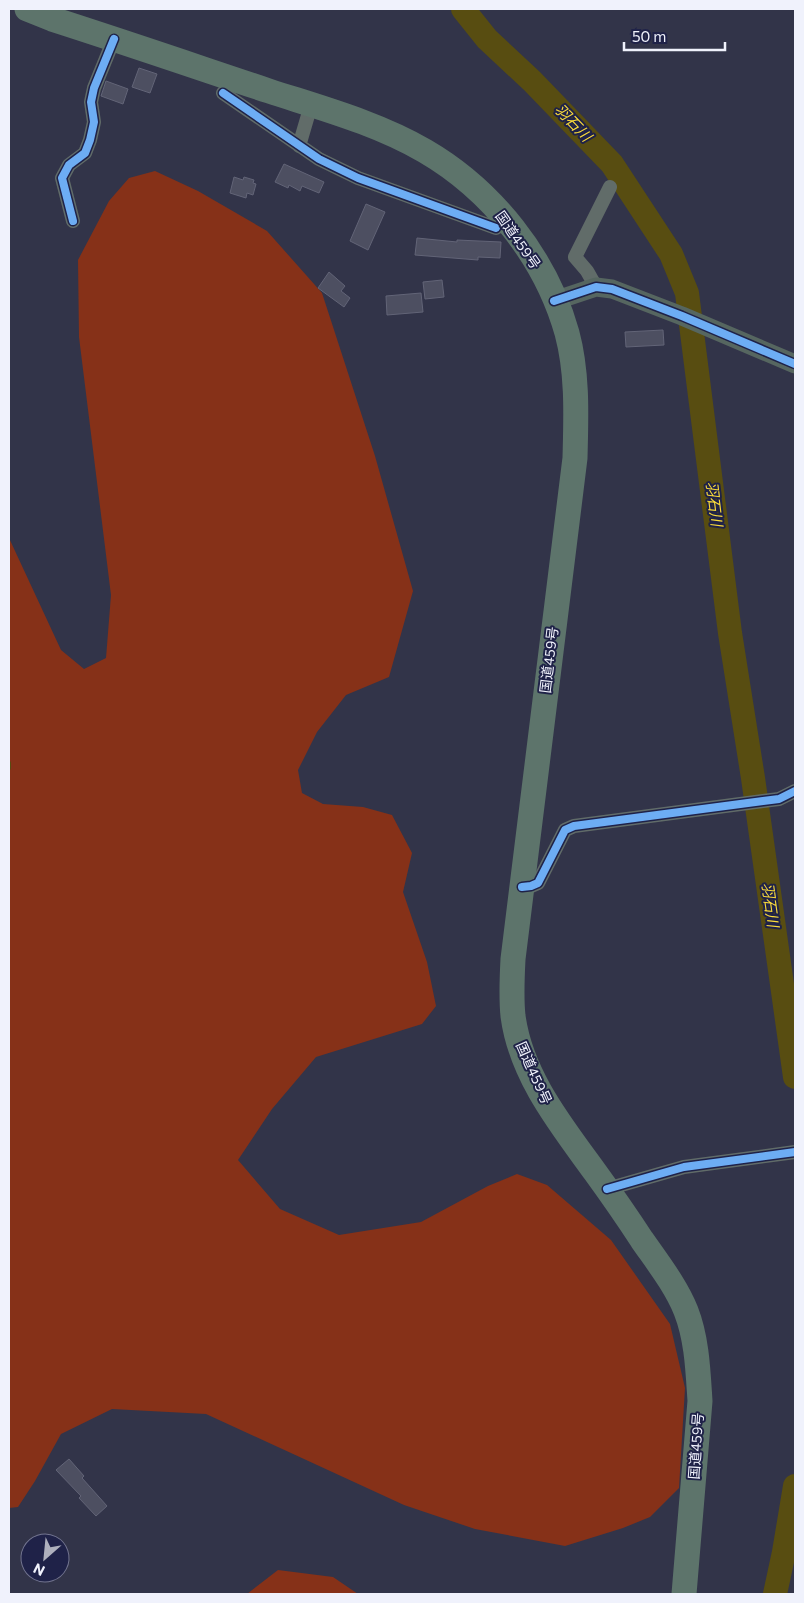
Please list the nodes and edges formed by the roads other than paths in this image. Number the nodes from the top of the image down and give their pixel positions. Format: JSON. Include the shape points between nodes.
{"nodes":[{"id":1,"x":27,"y":9,"type":"edge"},
{"id":2,"x":114,"y":39,"type":"junction"},
{"id":3,"x":223,"y":93,"type":"dead end"},
{"id":4,"x":311,"y":105,"type":"junction"},
{"id":5,"x":300,"y":146,"type":"junction"},
{"id":6,"x":610,"y":187,"type":"dead end"},
{"id":7,"x":73,"y":221,"type":"dead end"},
{"id":8,"x":496,"y":228,"type":"dead end"},
{"id":9,"x":596,"y":287,"type":"junction"},
{"id":10,"x":554,"y":300,"type":"junction"},
{"id":11,"x":795,"y":364,"type":"edge"},
{"id":12,"x":795,"y":792,"type":"edge"},
{"id":13,"x":522,"y":887,"type":"junction"},
{"id":14,"x":794,"y":1152,"type":"edge"},
{"id":15,"x":607,"y":1188,"type":"junction"},
{"id":16,"x":684,"y":1594,"type":"edge"}],
"edges":[{"from":1,"to":2,"type":"highway","name":"国道459号"},
{"from":2,"to":4,"type":"highway","name":"国道459号"},
{"from":2,"to":7,"type":"street","via":[[94,88],[91,102],[94,122],[90,140],[85,153],[69,165],[62,178]]},
{"from":3,"to":5,"type":"street"},
{"from":4,"to":5,"type":"street"},
{"from":4,"to":10,"type":"highway","name":"国道459号","via":[[366,123],[451,167],[500,212],[526,246]]},
{"from":5,"to":8,"type":"street","via":[[318,159],[358,178]]},
{"from":6,"to":9,"type":"street","via":[[576,257]]},
{"from":9,"to":10,"type":"street"},
{"from":9,"to":11,"type":"street","via":[[628,294]]},
{"from":10,"to":13,"type":"highway","name":"国道459号","via":[[567,333],[572,365],[576,408],[574,458]]},
{"from":12,"to":13,"type":"street","via":[[779,799],[574,826],[565,830],[538,883]]},
{"from":13,"to":15,"type":"highway","name":"国道459号","via":[[512,987],[513,1016],[521,1050],[553,1114]]},
{"from":14,"to":15,"type":"street","via":[[684,1168]]},
{"from":15,"to":16,"type":"highway","name":"国道459号","via":[[667,1276],[686,1311],[694,1343],[700,1401]]}]}
